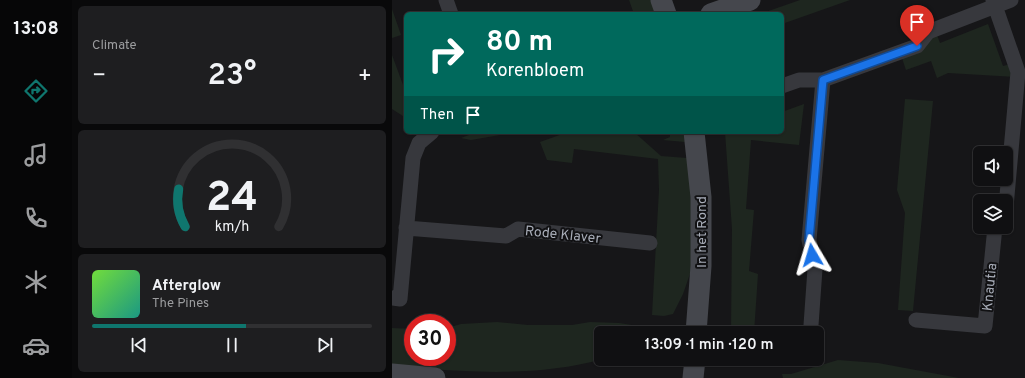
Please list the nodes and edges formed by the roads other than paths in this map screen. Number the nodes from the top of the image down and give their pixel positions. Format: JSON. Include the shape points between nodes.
{"nodes":[{"id":1,"x":446,"y":0,"type":"edge"},
{"id":2,"x":661,"y":0,"type":"edge"},
{"id":3,"x":750,"y":0,"type":"edge"},
{"id":4,"x":1011,"y":0,"type":"edge"},
{"id":5,"x":994,"y":3,"type":"edge"},
{"id":6,"x":450,"y":12,"type":"edge"},
{"id":7,"x":665,"y":12,"type":"edge"},
{"id":8,"x":717,"y":12,"type":"edge"},
{"id":9,"x":823,"y":80,"type":"junction"},
{"id":10,"x":784,"y":85,"type":"edge"},
{"id":11,"x":430,"y":134,"type":"edge"},
{"id":12,"x":694,"y":134,"type":"edge"},
{"id":13,"x":1007,"y":194,"type":"edge"},
{"id":14,"x":406,"y":228,"type":"junction"},
{"id":15,"x":994,"y":234,"type":"edge"},
{"id":16,"x":650,"y":243,"type":"dead end"},
{"id":17,"x":392,"y":298,"type":"edge"},
{"id":18,"x":916,"y":320,"type":"dead end"},
{"id":19,"x":811,"y":325,"type":"dead end"},
{"id":20,"x":697,"y":326,"type":"edge"},
{"id":21,"x":694,"y":366,"type":"edge"},
{"id":22,"x":392,"y":374,"type":"edge"},
{"id":23,"x":435,"y":378,"type":"edge"},
{"id":24,"x":693,"y":378,"type":"edge"}],
"edges":[{"from":1,"to":6,"type":"street"},
{"from":2,"to":7,"type":"street"},
{"from":3,"to":8,"type":"street"},
{"from":4,"to":5,"type":"street"},
{"from":5,"to":9,"type":"street","via":[[928,32],[917,46]]},
{"from":5,"to":13,"type":"street","via":[[1018,72]]},
{"from":9,"to":10,"type":"street","via":[[799,80]]},
{"from":9,"to":19,"type":"street","via":[[809,240],[815,269]]},
{"from":11,"to":14,"type":"street","via":[[419,143],[413,158]]},
{"from":12,"to":20,"type":"street","name":"In het Rond","via":[[701,204],[701,266]]},
{"from":14,"to":16,"type":"street","name":"Rode Klaver","via":[[506,236],[518,229]]},
{"from":14,"to":17,"type":"street","via":[[400,299]]},
{"from":15,"to":18,"type":"street","name":"Knautia","via":[[985,326]]},
{"from":21,"to":24,"type":"street"},
{"from":22,"to":23,"type":"street"}]}
